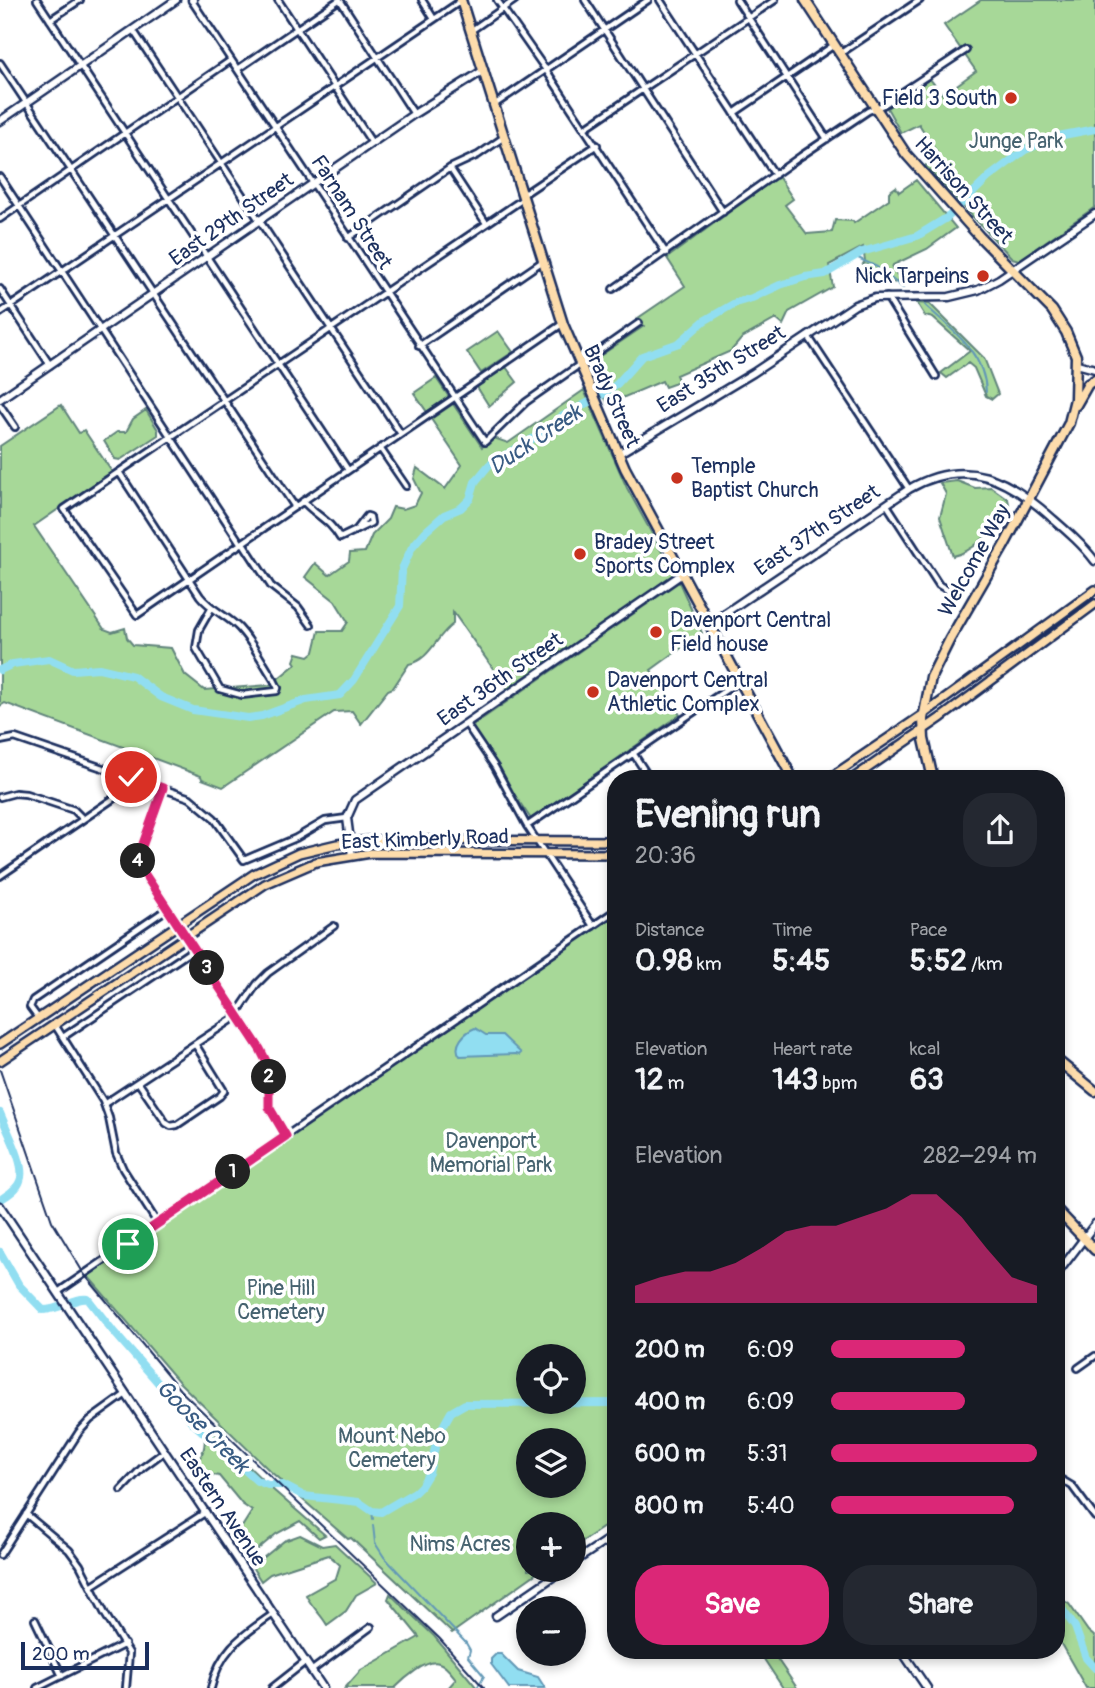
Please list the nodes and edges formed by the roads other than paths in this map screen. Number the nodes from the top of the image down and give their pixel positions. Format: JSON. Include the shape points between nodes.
{"nodes":[{"id":1,"x":37,"y":0,"type":"edge"},
{"id":2,"x":80,"y":0,"type":"edge"},
{"id":3,"x":176,"y":0,"type":"edge"},
{"id":4,"x":192,"y":0,"type":"edge"},
{"id":5,"x":278,"y":0,"type":"edge"},
{"id":6,"x":339,"y":0,"type":"edge"},
{"id":7,"x":422,"y":0,"type":"edge"},
{"id":8,"x":461,"y":0,"type":"edge"},
{"id":9,"x":497,"y":0,"type":"edge"},
{"id":10,"x":515,"y":0,"type":"edge"},
{"id":11,"x":585,"y":0,"type":"edge"},
{"id":12,"x":648,"y":0,"type":"edge"},
{"id":13,"x":660,"y":0,"type":"edge"},
{"id":14,"x":737,"y":0,"type":"edge"},
{"id":15,"x":775,"y":0,"type":"edge"},
{"id":16,"x":920,"y":0,"type":"edge"},
{"id":17,"x":807,"y":1,"type":"edge"},
{"id":18,"x":502,"y":9,"type":"junction"},
{"id":19,"x":748,"y":18,"type":"junction"},
{"id":20,"x":434,"y":19,"type":"junction"},
{"id":21,"x":51,"y":20,"type":"junction"},
{"id":22,"x":297,"y":29,"type":"junction"},
{"id":23,"x":605,"y":29,"type":"junction"},
{"id":24,"x":133,"y":30,"type":"junction"},
{"id":25,"x":472,"y":30,"type":"junction"},
{"id":26,"x":834,"y":45,"type":"junction"},
{"id":27,"x":966,"y":50,"type":"dead end"},
{"id":28,"x":695,"y":54,"type":"junction"},
{"id":29,"x":840,"y":54,"type":"junction"},
{"id":30,"x":377,"y":57,"type":"junction"},
{"id":31,"x":231,"y":60,"type":"junction"},
{"id":32,"x":0,"y":63,"type":"edge"},
{"id":33,"x":80,"y":66,"type":"junction"},
{"id":34,"x":237,"y":69,"type":"junction"},
{"id":35,"x":546,"y":69,"type":"junction"},
{"id":36,"x":484,"y":70,"type":"junction"},
{"id":37,"x":786,"y":77,"type":"junction"},
{"id":38,"x":334,"y":86,"type":"junction"},
{"id":39,"x":644,"y":89,"type":"junction"},
{"id":40,"x":177,"y":97,"type":"junction"},
{"id":41,"x":27,"y":102,"type":"junction"},
{"id":42,"x":494,"y":105,"type":"junction"},
{"id":43,"x":876,"y":108,"type":"junction"},
{"id":44,"x":734,"y":113,"type":"junction"},
{"id":45,"x":414,"y":114,"type":"junction"},
{"id":46,"x":0,"y":121,"type":"edge"},
{"id":47,"x":275,"y":126,"type":"junction"},
{"id":48,"x":585,"y":128,"type":"junction"},
{"id":49,"x":125,"y":133,"type":"junction"},
{"id":50,"x":505,"y":137,"type":"junction"},
{"id":51,"x":827,"y":139,"type":"junction"},
{"id":52,"x":372,"y":143,"type":"junction"},
{"id":53,"x":597,"y":145,"type":"junction"},
{"id":54,"x":220,"y":163,"type":"junction"},
{"id":55,"x":450,"y":168,"type":"junction"},
{"id":56,"x":72,"y":169,"type":"junction"},
{"id":57,"x":775,"y":175,"type":"junction"},
{"id":58,"x":0,"y":177,"type":"edge"},
{"id":59,"x":313,"y":184,"type":"junction"},
{"id":60,"x":524,"y":196,"type":"junction"},
{"id":61,"x":168,"y":199,"type":"junction"},
{"id":62,"x":19,"y":205,"type":"junction"},
{"id":63,"x":723,"y":212,"type":"junction"},
{"id":64,"x":1095,"y":214,"type":"edge"},
{"id":65,"x":0,"y":219,"type":"edge"},
{"id":66,"x":259,"y":221,"type":"junction"},
{"id":67,"x":486,"y":223,"type":"junction"},
{"id":68,"x":115,"y":235,"type":"junction"},
{"id":69,"x":348,"y":238,"type":"junction"},
{"id":70,"x":666,"y":253,"type":"junction"},
{"id":71,"x":206,"y":257,"type":"junction"},
{"id":72,"x":543,"y":261,"type":"junction"},
{"id":73,"x":1013,"y":269,"type":"junction"},
{"id":74,"x":62,"y":271,"type":"junction"},
{"id":75,"x":0,"y":289,"type":"edge"},
{"id":76,"x":613,"y":289,"type":"dead end"},
{"id":77,"x":383,"y":291,"type":"junction"},
{"id":78,"x":153,"y":293,"type":"junction"},
{"id":79,"x":886,"y":296,"type":"junction"},
{"id":80,"x":11,"y":305,"type":"junction"},
{"id":81,"x":0,"y":313,"type":"edge"},
{"id":82,"x":639,"y":323,"type":"dead end"},
{"id":83,"x":563,"y":324,"type":"junction"},
{"id":84,"x":330,"y":327,"type":"junction"},
{"id":85,"x":100,"y":330,"type":"junction"},
{"id":86,"x":807,"y":335,"type":"junction"},
{"id":87,"x":419,"y":346,"type":"junction"},
{"id":88,"x":276,"y":364,"type":"junction"},
{"id":89,"x":579,"y":364,"type":"junction"},
{"id":90,"x":1077,"y":364,"type":"junction"},
{"id":91,"x":50,"y":365,"type":"junction"},
{"id":92,"x":1095,"y":367,"type":"edge"},
{"id":93,"x":936,"y":376,"type":"dead end"},
{"id":94,"x":1095,"y":380,"type":"edge"},
{"id":95,"x":454,"y":398,"type":"junction"},
{"id":96,"x":0,"y":399,"type":"edge"},
{"id":97,"x":224,"y":400,"type":"junction"},
{"id":98,"x":0,"y":405,"type":"edge"},
{"id":99,"x":1072,"y":410,"type":"junction"},
{"id":100,"x":15,"y":427,"type":"dead end"},
{"id":101,"x":401,"y":434,"type":"junction"},
{"id":102,"x":170,"y":437,"type":"junction"},
{"id":103,"x":380,"y":448,"type":"junction"},
{"id":104,"x":618,"y":454,"type":"junction"},
{"id":105,"x":348,"y":470,"type":"junction"},
{"id":106,"x":119,"y":472,"type":"junction"},
{"id":107,"x":405,"y":486,"type":"dead end"},
{"id":108,"x":909,"y":489,"type":"junction"},
{"id":109,"x":1029,"y":498,"type":"junction"},
{"id":110,"x":303,"y":501,"type":"junction"},
{"id":111,"x":886,"y":504,"type":"junction"},
{"id":112,"x":295,"y":506,"type":"junction"},
{"id":113,"x":357,"y":529,"type":"dead end"},
{"id":114,"x":242,"y":543,"type":"junction"},
{"id":115,"x":1095,"y":561,"type":"edge"},
{"id":116,"x":682,"y":574,"type":"junction"},
{"id":117,"x":189,"y":580,"type":"junction"},
{"id":118,"x":1095,"y":590,"type":"edge"},
{"id":119,"x":948,"y":591,"type":"dead end"},
{"id":120,"x":1095,"y":604,"type":"edge"},
{"id":121,"x":211,"y":609,"type":"junction"},
{"id":122,"x":311,"y":625,"type":"dead end"},
{"id":123,"x":709,"y":625,"type":"junction"},
{"id":124,"x":990,"y":666,"type":"junction"},
{"id":125,"x":997,"y":676,"type":"junction"},
{"id":126,"x":740,"y":680,"type":"junction"},
{"id":127,"x":924,"y":714,"type":"junction"},
{"id":128,"x":466,"y":724,"type":"junction"},
{"id":129,"x":924,"y":729,"type":"junction"},
{"id":130,"x":0,"y":741,"type":"edge"},
{"id":131,"x":633,"y":753,"type":"junction"},
{"id":132,"x":608,"y":770,"type":"edge"},
{"id":133,"x":644,"y":770,"type":"edge"},
{"id":134,"x":788,"y":770,"type":"edge"},
{"id":135,"x":841,"y":770,"type":"edge"},
{"id":136,"x":865,"y":770,"type":"edge"},
{"id":137,"x":931,"y":770,"type":"edge"},
{"id":138,"x":607,"y":771,"type":"edge"},
{"id":139,"x":131,"y":777,"type":"junction"},
{"id":140,"x":163,"y":788,"type":"junction"},
{"id":141,"x":0,"y":797,"type":"edge"},
{"id":142,"x":346,"y":818,"type":"junction"},
{"id":143,"x":83,"y":820,"type":"junction"},
{"id":144,"x":527,"y":826,"type":"junction"},
{"id":145,"x":537,"y":841,"type":"junction"},
{"id":146,"x":607,"y":841,"type":"edge"},
{"id":147,"x":351,"y":842,"type":"junction"},
{"id":148,"x":546,"y":853,"type":"junction"},
{"id":149,"x":607,"y":854,"type":"edge"},
{"id":150,"x":352,"y":856,"type":"junction"},
{"id":151,"x":0,"y":876,"type":"edge"},
{"id":152,"x":167,"y":909,"type":"junction"},
{"id":153,"x":607,"y":916,"type":"edge"},
{"id":154,"x":177,"y":924,"type":"junction"},
{"id":155,"x":334,"y":926,"type":"dead end"},
{"id":156,"x":593,"y":926,"type":"junction"},
{"id":157,"x":186,"y":936,"type":"junction"},
{"id":158,"x":194,"y":948,"type":"junction"},
{"id":159,"x":237,"y":1013,"type":"junction"},
{"id":160,"x":38,"y":1018,"type":"junction"},
{"id":161,"x":54,"y":1024,"type":"junction"},
{"id":162,"x":63,"y":1037,"type":"junction"},
{"id":163,"x":0,"y":1044,"type":"edge"},
{"id":164,"x":195,"y":1044,"type":"junction"},
{"id":165,"x":0,"y":1061,"type":"edge"},
{"id":166,"x":1065,"y":1067,"type":"edge"},
{"id":167,"x":138,"y":1082,"type":"junction"},
{"id":168,"x":1095,"y":1091,"type":"edge"},
{"id":169,"x":104,"y":1104,"type":"junction"},
{"id":170,"x":286,"y":1136,"type":"junction"},
{"id":171,"x":1,"y":1208,"type":"edge"},
{"id":172,"x":1065,"y":1218,"type":"edge"},
{"id":173,"x":158,"y":1224,"type":"junction"},
{"id":174,"x":1095,"y":1224,"type":"edge"},
{"id":175,"x":1084,"y":1237,"type":"junction"},
{"id":176,"x":1095,"y":1250,"type":"edge"},
{"id":177,"x":1065,"y":1263,"type":"edge"},
{"id":178,"x":58,"y":1292,"type":"junction"},
{"id":179,"x":1095,"y":1356,"type":"edge"},
{"id":180,"x":1078,"y":1368,"type":"dead end"},
{"id":181,"x":126,"y":1394,"type":"junction"},
{"id":182,"x":165,"y":1451,"type":"junction"},
{"id":183,"x":1065,"y":1482,"type":"edge"},
{"id":184,"x":121,"y":1490,"type":"dead end"},
{"id":185,"x":206,"y":1512,"type":"junction"},
{"id":186,"x":26,"y":1514,"type":"junction"},
{"id":187,"x":1095,"y":1517,"type":"edge"},
{"id":188,"x":607,"y":1540,"type":"edge"},
{"id":189,"x":586,"y":1554,"type":"edge"},
{"id":190,"x":0,"y":1555,"type":"edge"},
{"id":191,"x":546,"y":1582,"type":"edge"},
{"id":192,"x":91,"y":1586,"type":"junction"},
{"id":193,"x":273,"y":1614,"type":"junction"},
{"id":194,"x":496,"y":1616,"type":"dead end"},
{"id":195,"x":35,"y":1620,"type":"dead end"},
{"id":196,"x":371,"y":1627,"type":"dead end"},
{"id":197,"x":125,"y":1644,"type":"junction"},
{"id":198,"x":907,"y":1659,"type":"edge"},
{"id":199,"x":306,"y":1662,"type":"junction"},
{"id":200,"x":312,"y":1671,"type":"junction"},
{"id":201,"x":62,"y":1676,"type":"junction"},
{"id":202,"x":37,"y":1688,"type":"edge"},
{"id":203,"x":126,"y":1688,"type":"edge"},
{"id":204,"x":211,"y":1688,"type":"edge"},
{"id":205,"x":272,"y":1688,"type":"edge"},
{"id":206,"x":323,"y":1688,"type":"edge"},
{"id":207,"x":927,"y":1688,"type":"edge"}],
"edges":[{"from":1,"to":21,"type":"street"},
{"from":2,"to":21,"type":"street"},
{"from":3,"to":24,"type":"street"},
{"from":4,"to":31,"type":"street","name":"Farnam Street"},
{"from":5,"to":22,"type":"street"},
{"from":6,"to":22,"type":"street"},
{"from":6,"to":30,"type":"street"},
{"from":7,"to":20,"type":"street"},
{"from":8,"to":20,"type":"street"},
{"from":8,"to":25,"type":"highway","name":"Brady Street"},
{"from":9,"to":18,"type":"street"},
{"from":10,"to":18,"type":"street"},
{"from":11,"to":23,"type":"street"},
{"from":12,"to":23,"type":"street"},
{"from":13,"to":28,"type":"street"},
{"from":14,"to":19,"type":"street"},
{"from":15,"to":19,"type":"street"},
{"from":16,"to":29,"type":"street"},
{"from":17,"to":26,"type":"highway","name":"Harrison Street"},
{"from":18,"to":25,"type":"street"},
{"from":18,"to":35,"type":"street"},
{"from":19,"to":28,"type":"street"},
{"from":19,"to":37,"type":"street"},
{"from":20,"to":30,"type":"street"},
{"from":21,"to":33,"type":"street"},
{"from":22,"to":34,"type":"street"},
{"from":22,"to":38,"type":"street"},
{"from":23,"to":35,"type":"street"},
{"from":23,"to":39,"type":"street"},
{"from":24,"to":33,"type":"street"},
{"from":24,"to":40,"type":"street"},
{"from":25,"to":36,"type":"highway","name":"Brady Street"},
{"from":26,"to":29,"type":"highway","name":"Harrison Street"},
{"from":26,"to":37,"type":"street"},
{"from":27,"to":43,"type":"street"},
{"from":28,"to":39,"type":"street"},
{"from":28,"to":44,"type":"street"},
{"from":29,"to":43,"type":"highway","name":"Harrison Street"},
{"from":30,"to":38,"type":"street"},
{"from":30,"to":45,"type":"street"},
{"from":31,"to":34,"type":"street","name":"Farnam Street"},
{"from":31,"to":40,"type":"street"},
{"from":32,"to":41,"type":"street"},
{"from":33,"to":41,"type":"street"},
{"from":33,"to":49,"type":"street"},
{"from":34,"to":47,"type":"street","name":"Farnam Street"},
{"from":35,"to":42,"type":"street"},
{"from":35,"to":48,"type":"street"},
{"from":36,"to":42,"type":"highway","name":"Brady Street"},
{"from":36,"to":45,"type":"street","name":"East 29th Street"},
{"from":37,"to":44,"type":"street"},
{"from":37,"to":51,"type":"street"},
{"from":38,"to":47,"type":"street"},
{"from":38,"to":52,"type":"street"},
{"from":39,"to":48,"type":"street"},
{"from":39,"to":63,"type":"street"},
{"from":40,"to":49,"type":"street"},
{"from":40,"to":54,"type":"street"},
{"from":41,"to":46,"type":"street"},
{"from":41,"to":56,"type":"street"},
{"from":42,"to":50,"type":"highway","name":"Brady Street"},
{"from":43,"to":51,"type":"street"},
{"from":43,"to":73,"type":"highway","name":"Harrison Street","via":[[906,154]]},
{"from":44,"to":57,"type":"street"},
{"from":45,"to":52,"type":"street","name":"East 29th Street"},
{"from":47,"to":54,"type":"street"},
{"from":47,"to":59,"type":"street","name":"Farnam Street"},
{"from":48,"to":53,"type":"street"},
{"from":49,"to":56,"type":"street"},
{"from":49,"to":61,"type":"street"},
{"from":50,"to":55,"type":"street"},
{"from":50,"to":60,"type":"highway","name":"Brady Street"},
{"from":51,"to":57,"type":"street"},
{"from":52,"to":59,"type":"street","name":"East 29th Street"},
{"from":53,"to":60,"type":"street"},
{"from":53,"to":70,"type":"street"},
{"from":54,"to":61,"type":"street"},
{"from":54,"to":66,"type":"street"},
{"from":55,"to":67,"type":"street"},
{"from":55,"to":69,"type":"street"},
{"from":56,"to":62,"type":"street"},
{"from":56,"to":68,"type":"street"},
{"from":57,"to":63,"type":"street"},
{"from":58,"to":62,"type":"street"},
{"from":59,"to":66,"type":"street","name":"East 29th Street"},
{"from":59,"to":69,"type":"street","name":"Farnam Street"},
{"from":60,"to":67,"type":"street"},
{"from":60,"to":72,"type":"highway","name":"Brady Street"},
{"from":61,"to":68,"type":"street"},
{"from":61,"to":71,"type":"street"},
{"from":62,"to":65,"type":"street"},
{"from":62,"to":74,"type":"street"},
{"from":63,"to":70,"type":"street"},
{"from":64,"to":73,"type":"street","name":"East 35th Street"},
{"from":66,"to":71,"type":"street","name":"East 29th Street"},
{"from":66,"to":84,"type":"street"},
{"from":67,"to":77,"type":"street"},
{"from":68,"to":74,"type":"street"},
{"from":68,"to":78,"type":"street"},
{"from":69,"to":77,"type":"street","name":"Farnam Street"},
{"from":70,"to":76,"type":"street"},
{"from":71,"to":78,"type":"street","name":"East 29th Street"},
{"from":71,"to":88,"type":"street"},
{"from":72,"to":83,"type":"highway","name":"Brady Street"},
{"from":72,"to":87,"type":"street"},
{"from":73,"to":79,"type":"street","name":"East 35th Street","via":[[984,287],[957,296]]},
{"from":73,"to":90,"type":"highway","name":"Harrison Street","via":[[1059,320]]},
{"from":74,"to":80,"type":"street"},
{"from":74,"to":85,"type":"street"},
{"from":75,"to":80,"type":"street"},
{"from":77,"to":84,"type":"street"},
{"from":77,"to":87,"type":"street","name":"Farnam Street"},
{"from":78,"to":85,"type":"street","name":"East 29th Street"},
{"from":78,"to":97,"type":"street"},
{"from":79,"to":86,"type":"street","name":"East 35th Street","via":[[855,304]]},
{"from":79,"to":93,"type":"street"},
{"from":80,"to":81,"type":"street"},
{"from":80,"to":91,"type":"street"},
{"from":82,"to":89,"type":"street"},
{"from":83,"to":89,"type":"highway","name":"Brady Street"},
{"from":83,"to":95,"type":"street"},
{"from":84,"to":88,"type":"street"},
{"from":84,"to":101,"type":"street"},
{"from":85,"to":91,"type":"street","name":"East 29th Street"},
{"from":85,"to":102,"type":"street"},
{"from":86,"to":104,"type":"street","name":"East 35th Street"},
{"from":86,"to":108,"type":"street"},
{"from":87,"to":95,"type":"street","name":"Farnam Street"},
{"from":88,"to":97,"type":"street"},
{"from":88,"to":105,"type":"street"},
{"from":89,"to":95,"type":"street","name":"Farnam Street","via":[[526,402],[485,442]]},
{"from":89,"to":104,"type":"highway","name":"Brady Street"},
{"from":90,"to":92,"type":"street"},
{"from":90,"to":99,"type":"highway","name":"Welcome Way"},
{"from":91,"to":96,"type":"street","name":"East 29th Street"},
{"from":94,"to":99,"type":"highway"},
{"from":95,"to":101,"type":"street"},
{"from":97,"to":102,"type":"street"},
{"from":97,"to":112,"type":"street"},
{"from":98,"to":100,"type":"street"},
{"from":99,"to":109,"type":"highway","name":"Welcome Way"},
{"from":101,"to":103,"type":"street"},
{"from":102,"to":106,"type":"street"},
{"from":102,"to":114,"type":"street"},
{"from":103,"to":105,"type":"street"},
{"from":103,"to":107,"type":"street"},
{"from":104,"to":116,"type":"highway","name":"Brady Street"},
{"from":105,"to":110,"type":"street"},
{"from":106,"to":117,"type":"street"},
{"from":106,"to":117,"type":"street","via":[[64,509],[137,615]]},
{"from":108,"to":109,"type":"street","name":"East 37th Street","via":[[950,473],[980,474]]},
{"from":108,"to":111,"type":"street","name":"East 37th Street"},
{"from":109,"to":115,"type":"street","name":"East 37th Street"},
{"from":109,"to":127,"type":"highway","name":"Welcome Way","via":[[938,661]]},
{"from":110,"to":112,"type":"street"},
{"from":110,"to":113,"type":"street","via":[[329,521],[340,538]]},
{"from":111,"to":119,"type":"street","via":[[939,585]]},
{"from":111,"to":123,"type":"street","name":"East 37th Street"},
{"from":112,"to":114,"type":"street"},
{"from":114,"to":117,"type":"street"},
{"from":114,"to":122,"type":"street","via":[[271,586],[298,607]]},
{"from":116,"to":123,"type":"highway","name":"Brady Street"},
{"from":116,"to":128,"type":"street","name":"East 36th Street"},
{"from":117,"to":121,"type":"street"},
{"from":118,"to":124,"type":"main road"},
{"from":120,"to":125,"type":"main road"},
{"from":121,"to":121,"type":"street","via":[[196,648],[219,689],[234,694],[275,692],[278,688],[246,636]]},
{"from":123,"to":126,"type":"highway","name":"Brady Street"},
{"from":124,"to":125,"type":"street"},
{"from":124,"to":127,"type":"main road"},
{"from":125,"to":129,"type":"main road"},
{"from":126,"to":131,"type":"street"},
{"from":126,"to":134,"type":"highway","name":"Brady Street"},
{"from":127,"to":129,"type":"highway","name":"Welcome Way"},
{"from":127,"to":135,"type":"main road"},
{"from":128,"to":142,"type":"street","name":"East 36th Street","via":[[355,800]]},
{"from":128,"to":144,"type":"street"},
{"from":129,"to":136,"type":"main road"},
{"from":129,"to":137,"type":"highway","name":"Welcome Way"},
{"from":130,"to":139,"type":"street","via":[[15,738]]},
{"from":131,"to":132,"type":"street"},
{"from":131,"to":133,"type":"street"},
{"from":138,"to":144,"type":"street"},
{"from":139,"to":140,"type":"street"},
{"from":139,"to":143,"type":"street","via":[[126,790]]},
{"from":140,"to":142,"type":"street","via":[[202,807],[246,860],[325,821]]},
{"from":140,"to":152,"type":"street","via":[[138,859]]},
{"from":141,"to":143,"type":"street","via":[[20,792],[74,810]]},
{"from":142,"to":147,"type":"street"},
{"from":143,"to":151,"type":"street"},
{"from":144,"to":145,"type":"street"},
{"from":145,"to":146,"type":"main road","name":"East Kimberly Road"},
{"from":145,"to":147,"type":"main road","name":"East Kimberly Road"},
{"from":145,"to":148,"type":"street"},
{"from":147,"to":150,"type":"street"},
{"from":147,"to":154,"type":"main road","name":"East Kimberly Road","via":[[284,859]]},
{"from":148,"to":149,"type":"main road","name":"East Kimberly Road"},
{"from":148,"to":150,"type":"main road","name":"East Kimberly Road"},
{"from":148,"to":156,"type":"street"},
{"from":150,"to":157,"type":"main road","name":"East Kimberly Road","via":[[316,862],[281,876]]},
{"from":152,"to":154,"type":"street"},
{"from":152,"to":160,"type":"street","via":[[31,1003]]},
{"from":153,"to":156,"type":"street"},
{"from":154,"to":157,"type":"street"},
{"from":154,"to":160,"type":"main road","name":"East Kimberly Road"},
{"from":155,"to":159,"type":"street","via":[[268,973]]},
{"from":156,"to":170,"type":"street"},
{"from":157,"to":158,"type":"street"},
{"from":157,"to":161,"type":"main road","name":"East Kimberly Road"},
{"from":158,"to":159,"type":"street"},
{"from":158,"to":162,"type":"street"},
{"from":159,"to":164,"type":"street"},
{"from":159,"to":170,"type":"street","via":[[267,1063],[269,1107]]},
{"from":160,"to":163,"type":"main road","name":"East Kimberly Road"},
{"from":161,"to":162,"type":"street"},
{"from":161,"to":165,"type":"main road","name":"East Kimberly Road"},
{"from":162,"to":169,"type":"street"},
{"from":164,"to":167,"type":"street"},
{"from":164,"to":167,"type":"street","via":[[224,1091],[186,1119],[171,1126]]},
{"from":166,"to":168,"type":"highway"},
{"from":167,"to":169,"type":"street"},
{"from":169,"to":173,"type":"street","via":[[123,1169]]},
{"from":170,"to":173,"type":"street"},
{"from":171,"to":178,"type":"street","name":"Eastern Avenue"},
{"from":172,"to":175,"type":"highway"},
{"from":173,"to":178,"type":"street"},
{"from":174,"to":175,"type":"street"},
{"from":175,"to":176,"type":"highway"},
{"from":175,"to":177,"type":"street"},
{"from":178,"to":181,"type":"street","name":"Eastern Avenue"},
{"from":179,"to":180,"type":"street"},
{"from":181,"to":182,"type":"street","name":"Eastern Avenue"},
{"from":181,"to":186,"type":"street","via":[[79,1432]]},
{"from":182,"to":184,"type":"street"},
{"from":182,"to":185,"type":"street","name":"Eastern Avenue"},
{"from":183,"to":187,"type":"street"},
{"from":185,"to":192,"type":"street"},
{"from":185,"to":193,"type":"street","name":"Eastern Avenue"},
{"from":186,"to":190,"type":"street"},
{"from":186,"to":192,"type":"street","via":[[69,1550]]},
{"from":188,"to":189,"type":"street"},
{"from":191,"to":194,"type":"street"},
{"from":192,"to":197,"type":"street"},
{"from":193,"to":199,"type":"street","name":"Eastern Avenue"},
{"from":193,"to":204,"type":"street","via":[[229,1648]]},
{"from":195,"to":201,"type":"street"},
{"from":196,"to":200,"type":"street"},
{"from":197,"to":201,"type":"street"},
{"from":197,"to":203,"type":"street","via":[[130,1661]]},
{"from":198,"to":207,"type":"street"},
{"from":199,"to":200,"type":"street","name":"Eastern Avenue"},
{"from":199,"to":205,"type":"street"},
{"from":200,"to":206,"type":"street","name":"Eastern Avenue"},
{"from":201,"to":202,"type":"street"}]}
